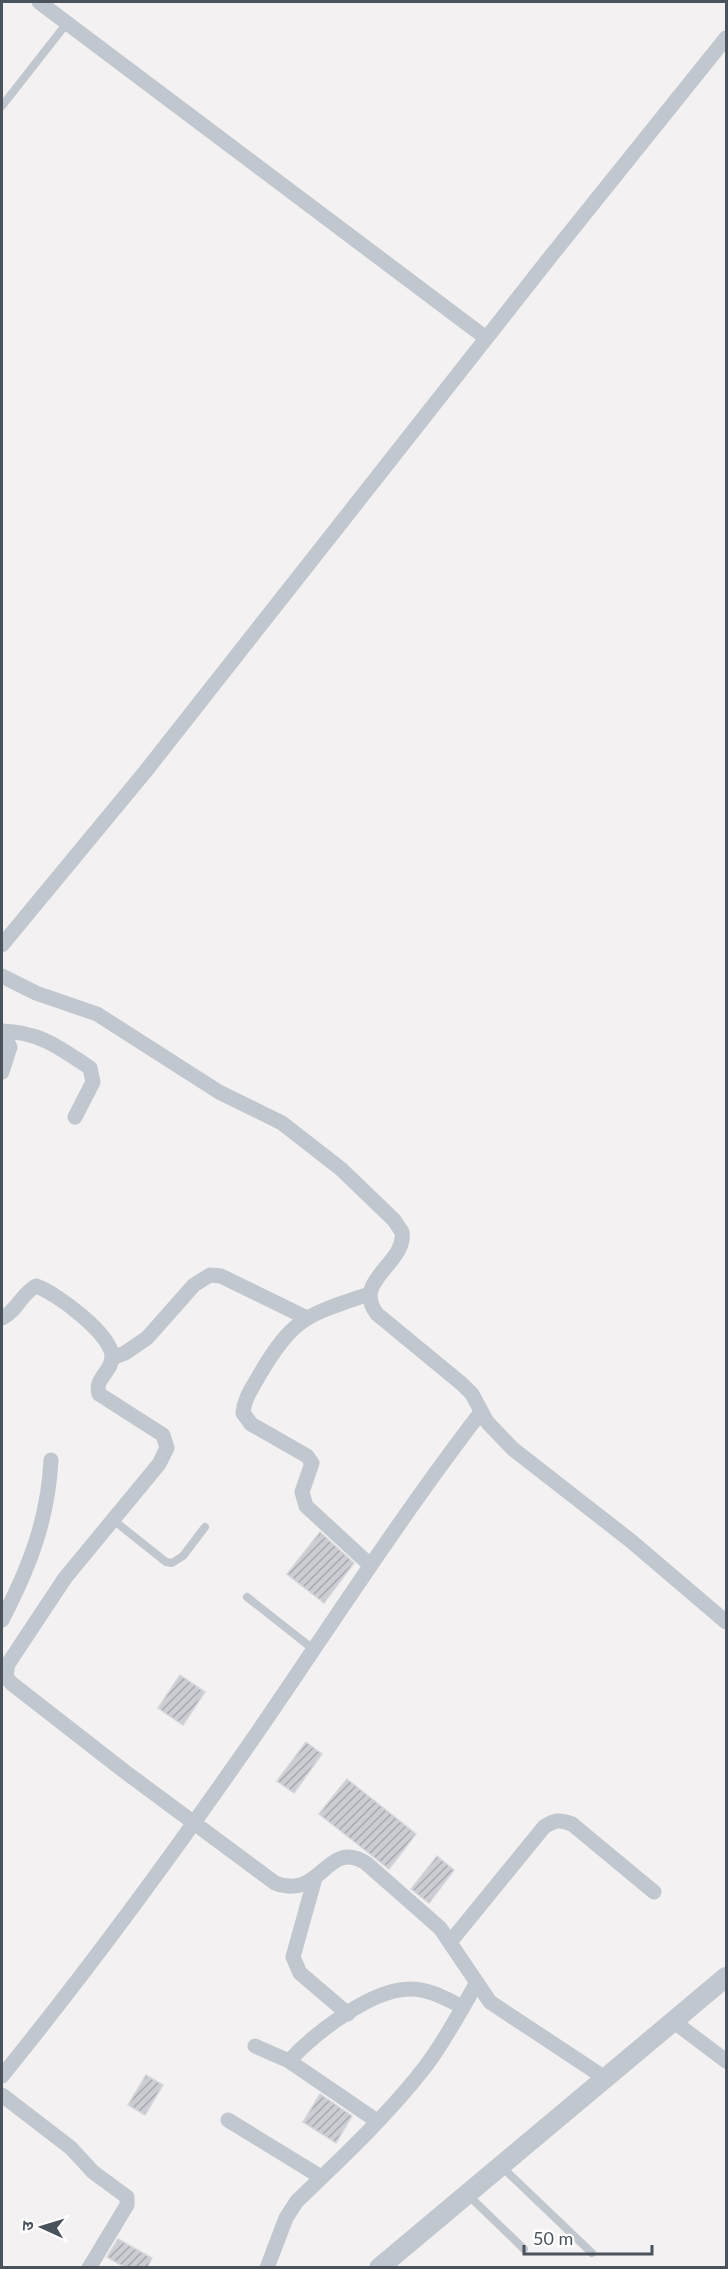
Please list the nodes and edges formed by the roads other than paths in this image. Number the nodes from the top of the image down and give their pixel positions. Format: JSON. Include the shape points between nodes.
{"nodes":[{"id":1,"x":39,"y":2,"type":"edge"},
{"id":2,"x":67,"y":23,"type":"junction"},
{"id":3,"x":726,"y":38,"type":"edge"},
{"id":4,"x":2,"y":106,"type":"edge"},
{"id":5,"x":486,"y":338,"type":"junction"},
{"id":6,"x":2,"y":945,"type":"edge"},
{"id":7,"x":2,"y":976,"type":"edge"},
{"id":8,"x":2,"y":1031,"type":"edge"},
{"id":9,"x":2,"y":1072,"type":"edge"},
{"id":10,"x":75,"y":1117,"type":"dead end"},
{"id":11,"x":369,"y":1294,"type":"junction"},
{"id":12,"x":2,"y":1318,"type":"edge"},
{"id":13,"x":307,"y":1318,"type":"junction"},
{"id":14,"x":112,"y":1358,"type":"junction"},
{"id":15,"x":480,"y":1412,"type":"junction"},
{"id":16,"x":51,"y":1460,"type":"dead end"},
{"id":17,"x":112,"y":1519,"type":"junction"},
{"id":18,"x":205,"y":1527,"type":"dead end"},
{"id":19,"x":370,"y":1565,"type":"junction"},
{"id":20,"x":248,"y":1597,"type":"dead end"},
{"id":21,"x":2,"y":1620,"type":"edge"},
{"id":22,"x":726,"y":1622,"type":"edge"},
{"id":23,"x":314,"y":1649,"type":"junction"},
{"id":24,"x":4,"y":1677,"type":"edge"},
{"id":25,"x":193,"y":1822,"type":"junction"},
{"id":26,"x":315,"y":1878,"type":"junction"},
{"id":27,"x":654,"y":1892,"type":"dead end"},
{"id":28,"x":451,"y":1941,"type":"junction"},
{"id":29,"x":726,"y":1977,"type":"edge"},
{"id":30,"x":476,"y":1984,"type":"junction"},
{"id":31,"x":463,"y":2007,"type":"junction"},
{"id":32,"x":348,"y":2014,"type":"junction"},
{"id":33,"x":673,"y":2021,"type":"junction"},
{"id":34,"x":255,"y":2046,"type":"dead end"},
{"id":35,"x":289,"y":2061,"type":"junction"},
{"id":36,"x":726,"y":2061,"type":"edge"},
{"id":37,"x":2,"y":2076,"type":"edge"},
{"id":38,"x":605,"y":2079,"type":"junction"},
{"id":39,"x":2,"y":2095,"type":"edge"},
{"id":40,"x":228,"y":2120,"type":"dead end"},
{"id":41,"x":377,"y":2121,"type":"junction"},
{"id":42,"x":501,"y":2165,"type":"junction"},
{"id":43,"x":321,"y":2177,"type":"junction"},
{"id":44,"x":466,"y":2194,"type":"junction"},
{"id":45,"x":524,"y":2249,"type":"dead end"},
{"id":46,"x":592,"y":2253,"type":"dead end"},
{"id":47,"x":89,"y":2268,"type":"edge"},
{"id":48,"x":267,"y":2268,"type":"edge"},
{"id":49,"x":379,"y":2268,"type":"edge"}],
"edges":[{"from":1,"to":2,"type":"street"},
{"from":2,"to":4,"type":"lane"},
{"from":2,"to":5,"type":"street"},
{"from":3,"to":5,"type":"street"},
{"from":5,"to":6,"type":"street","via":[[145,772]]},
{"from":7,"to":11,"type":"street","via":[[105,1018],[219,1092],[282,1123],[341,1169],[402,1232],[400,1246]]},
{"from":8,"to":9,"type":"street","via":[[10,1047]]},
{"from":8,"to":10,"type":"street","via":[[23,1031],[42,1037],[90,1068],[93,1082]]},
{"from":11,"to":13,"type":"street"},
{"from":11,"to":15,"type":"street","via":[[377,1314],[462,1384]]},
{"from":12,"to":14,"type":"street","via":[[11,1314],[25,1293],[36,1286],[42,1288],[97,1329]]},
{"from":13,"to":14,"type":"street","via":[[221,1276],[210,1275],[194,1285],[147,1338]]},
{"from":13,"to":19,"type":"street","via":[[290,1329],[273,1352],[246,1399],[243,1413],[250,1424],[307,1456],[312,1463],[302,1492],[306,1506]]},
{"from":14,"to":17,"type":"street","via":[[98,1382],[99,1394],[163,1435],[167,1448],[159,1464]]},
{"from":15,"to":19,"type":"street"},
{"from":15,"to":22,"type":"street","via":[[513,1449]]},
{"from":16,"to":21,"type":"street","via":[[40,1536]]},
{"from":17,"to":18,"type":"lane","via":[[172,1563],[183,1556]]},
{"from":17,"to":24,"type":"street","via":[[65,1578],[8,1664]]},
{"from":19,"to":23,"type":"street"},
{"from":20,"to":23,"type":"lane"},
{"from":23,"to":25,"type":"street"},
{"from":24,"to":25,"type":"street"},
{"from":25,"to":26,"type":"street","via":[[275,1883],[294,1887]]},
{"from":25,"to":37,"type":"street"},
{"from":26,"to":28,"type":"street","via":[[342,1857],[356,1857],[429,1917]]},
{"from":26,"to":32,"type":"street","via":[[292,1957],[300,1973]]},
{"from":27,"to":28,"type":"street","via":[[572,1824],[554,1821],[544,1827]]},
{"from":28,"to":30,"type":"street"},
{"from":29,"to":33,"type":"street"},
{"from":30,"to":31,"type":"street"},
{"from":30,"to":38,"type":"street","via":[[502,2012]]},
{"from":31,"to":32,"type":"street","via":[[436,1994],[410,1989],[386,1994]]},
{"from":31,"to":41,"type":"street","via":[[424,2068]]},
{"from":32,"to":35,"type":"street","via":[[316,2034]]},
{"from":33,"to":36,"type":"street"},
{"from":33,"to":38,"type":"street"},
{"from":34,"to":35,"type":"street"},
{"from":35,"to":41,"type":"street"},
{"from":38,"to":42,"type":"street"},
{"from":39,"to":47,"type":"street","via":[[127,2197],[128,2205]]},
{"from":40,"to":43,"type":"street"},
{"from":41,"to":43,"type":"street"},
{"from":42,"to":44,"type":"street"},
{"from":42,"to":46,"type":"lane"},
{"from":43,"to":48,"type":"street","via":[[297,2200],[286,2218]]},
{"from":44,"to":45,"type":"lane"},
{"from":44,"to":49,"type":"street"}]}
